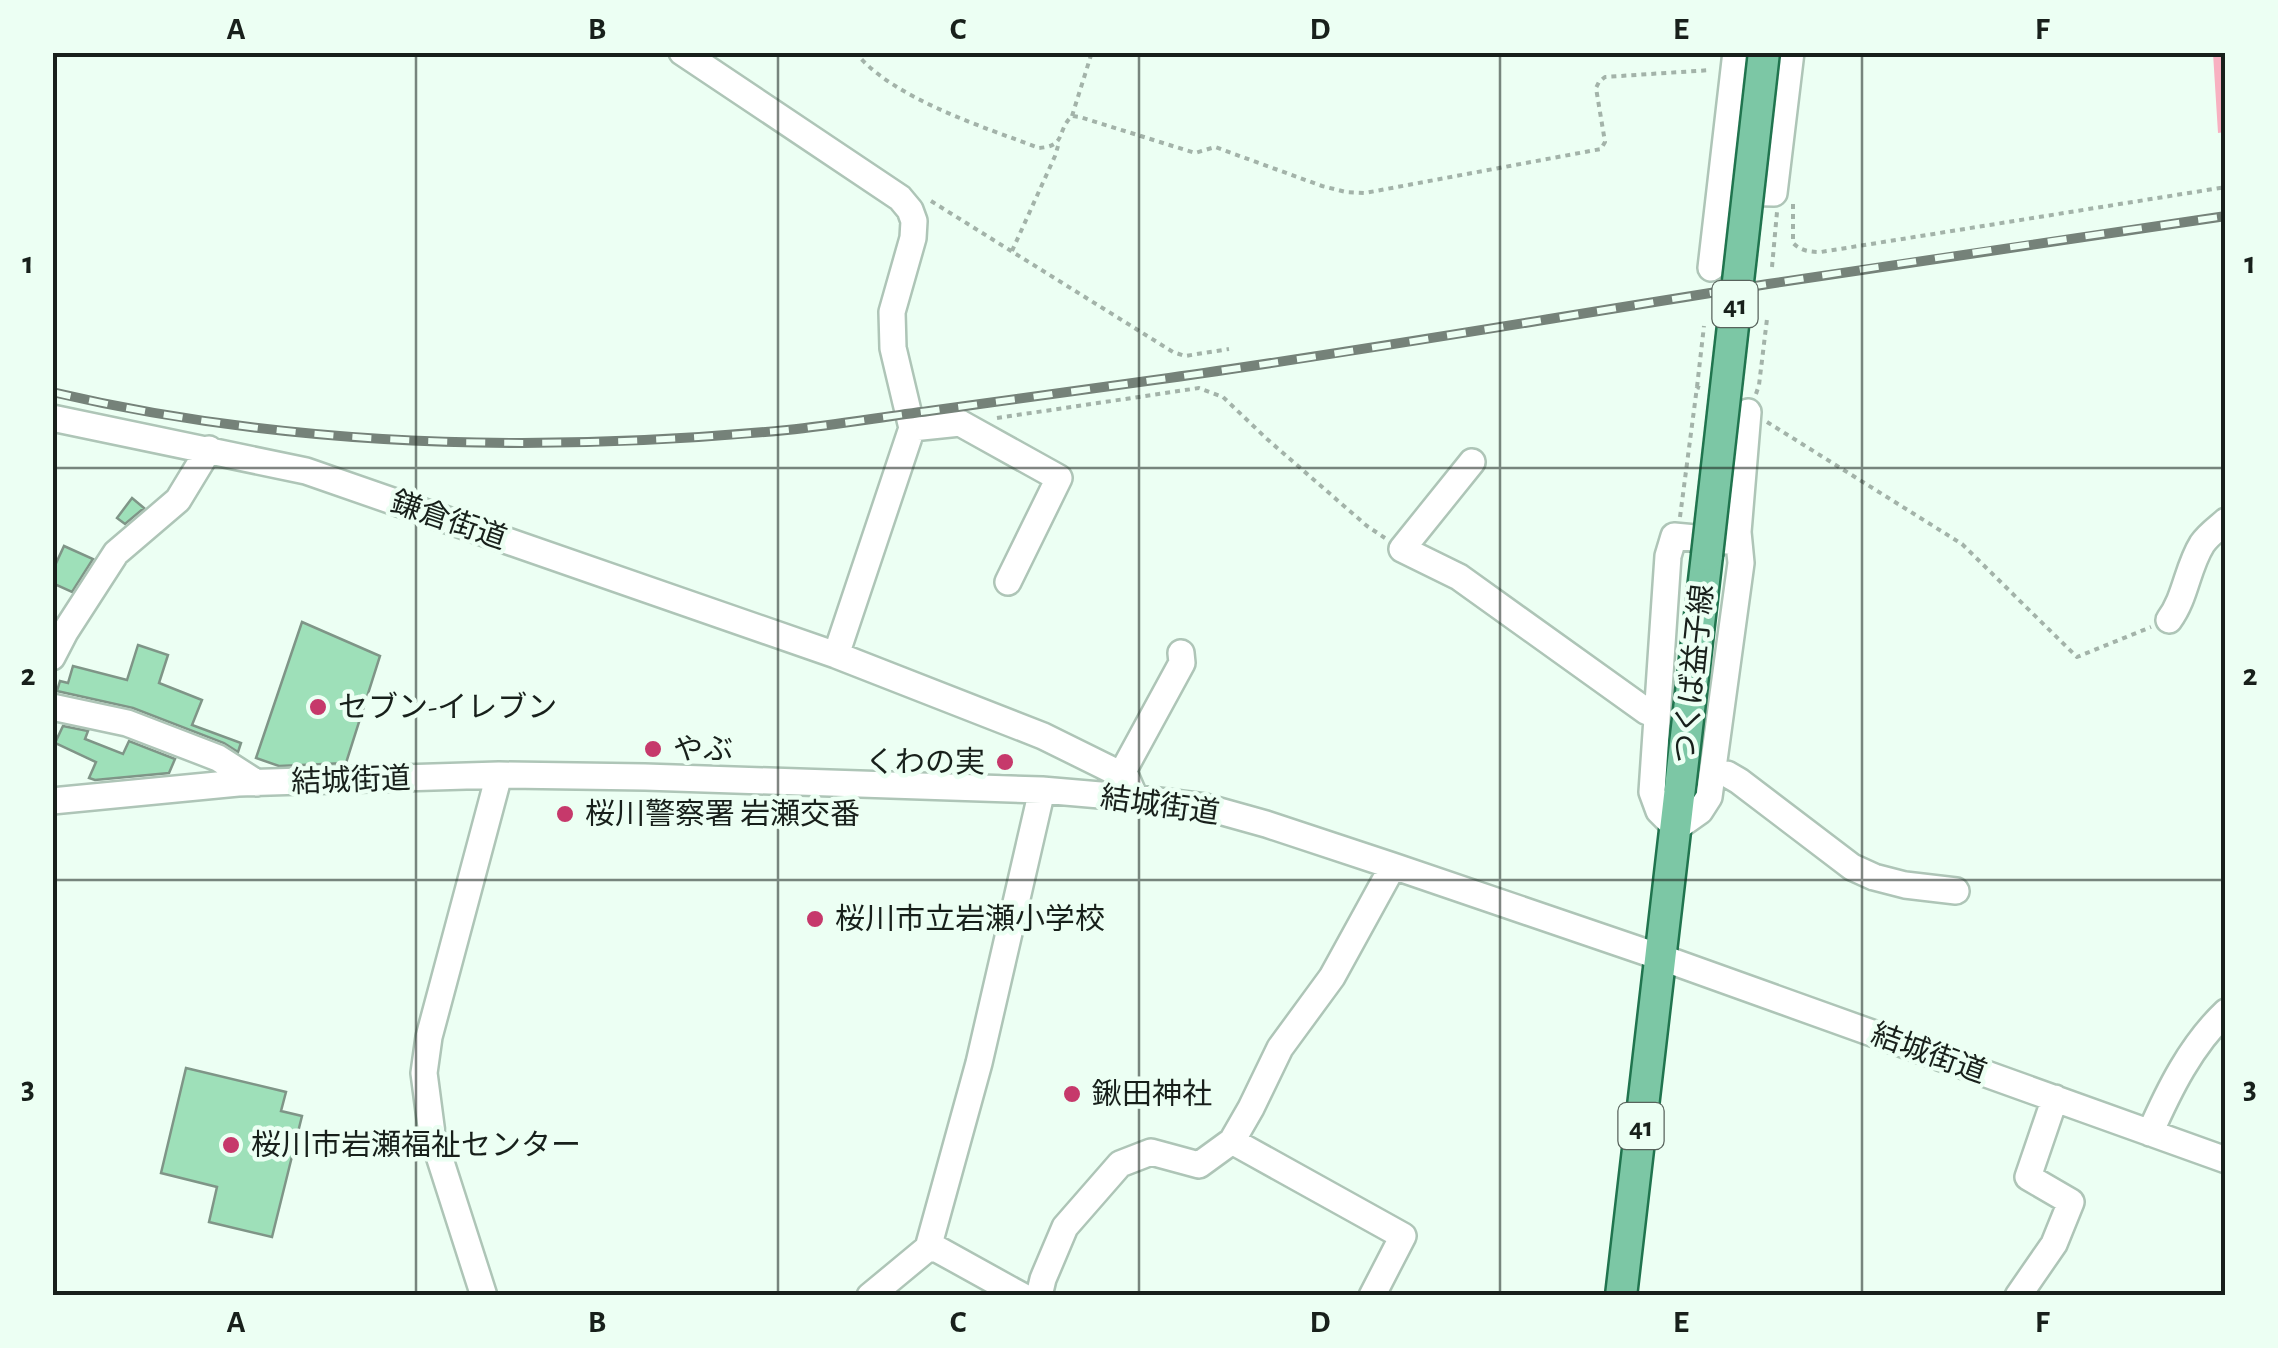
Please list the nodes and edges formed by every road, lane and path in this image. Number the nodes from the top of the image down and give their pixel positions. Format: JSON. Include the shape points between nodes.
{"nodes":[{"id":1,"x":682,"y":52,"type":"edge"},
{"id":2,"x":855,"y":52,"type":"edge"},
{"id":3,"x":1092,"y":52,"type":"edge"},
{"id":4,"x":1764,"y":52,"type":"edge"},
{"id":5,"x":1736,"y":61,"type":"edge"},
{"id":6,"x":1790,"y":62,"type":"edge"},
{"id":7,"x":1072,"y":116,"type":"junction"},
{"id":8,"x":1058,"y":143,"type":"junction"},
{"id":9,"x":2226,"y":187,"type":"edge"},
{"id":10,"x":1720,"y":191,"type":"junction"},
{"id":11,"x":1784,"y":193,"type":"junction"},
{"id":12,"x":910,"y":210,"type":"junction"},
{"id":13,"x":1012,"y":251,"type":"junction"},
{"id":14,"x":1772,"y":267,"type":"dead end"},
{"id":15,"x":1711,"y":268,"type":"dead end"},
{"id":16,"x":1767,"y":319,"type":"dead end"},
{"id":17,"x":1704,"y":326,"type":"dead end"},
{"id":18,"x":1229,"y":349,"type":"dead end"},
{"id":19,"x":1697,"y":387,"type":"junction"},
{"id":20,"x":1714,"y":395,"type":"dead end"},
{"id":21,"x":1748,"y":412,"type":"junction"},
{"id":22,"x":52,"y":418,"type":"edge"},
{"id":23,"x":997,"y":418,"type":"dead end"},
{"id":24,"x":912,"y":428,"type":"junction"},
{"id":25,"x":209,"y":449,"type":"junction"},
{"id":26,"x":1472,"y":462,"type":"dead end"},
{"id":27,"x":2226,"y":521,"type":"edge"},
{"id":28,"x":1674,"y":536,"type":"junction"},
{"id":29,"x":1739,"y":542,"type":"junction"},
{"id":30,"x":1402,"y":548,"type":"junction"},
{"id":31,"x":1008,"y":582,"type":"dead end"},
{"id":32,"x":2169,"y":620,"type":"joint"},
{"id":33,"x":1181,"y":654,"type":"dead end"},
{"id":34,"x":836,"y":655,"type":"junction"},
{"id":35,"x":52,"y":657,"type":"edge"},
{"id":36,"x":52,"y":707,"type":"edge"},
{"id":37,"x":1657,"y":716,"type":"junction"},
{"id":38,"x":1713,"y":772,"type":"junction"},
{"id":39,"x":499,"y":775,"type":"junction"},
{"id":40,"x":1121,"y":775,"type":"junction"},
{"id":41,"x":256,"y":783,"type":"junction"},
{"id":42,"x":1042,"y":790,"type":"junction"},
{"id":43,"x":1136,"y":798,"type":"junction"},
{"id":44,"x":52,"y":802,"type":"edge"},
{"id":45,"x":1676,"y":828,"type":"junction"},
{"id":46,"x":1393,"y":866,"type":"junction"},
{"id":47,"x":1956,"y":891,"type":"dead end"},
{"id":48,"x":1660,"y":958,"type":"junction"},
{"id":49,"x":2226,"y":1012,"type":"edge"},
{"id":50,"x":2056,"y":1098,"type":"junction"},
{"id":51,"x":2150,"y":1133,"type":"junction"},
{"id":52,"x":1232,"y":1141,"type":"junction"},
{"id":53,"x":2226,"y":1160,"type":"edge"},
{"id":54,"x":928,"y":1248,"type":"junction"},
{"id":55,"x":484,"y":1296,"type":"edge"},
{"id":56,"x":870,"y":1296,"type":"edge"},
{"id":57,"x":1022,"y":1296,"type":"edge"},
{"id":58,"x":1039,"y":1296,"type":"edge"},
{"id":59,"x":1372,"y":1296,"type":"edge"},
{"id":60,"x":1621,"y":1296,"type":"edge"},
{"id":61,"x":2018,"y":1296,"type":"edge"}],
"edges":[{"from":1,"to":12,"type":"street"},
{"from":2,"to":8,"type":"path","via":[[921,100],[1039,148]]},
{"from":3,"to":7,"type":"path"},
{"from":4,"to":45,"type":"main road","name":"つくば益子線","number":"41","bridge":true},
{"from":5,"to":6,"type":"street"},
{"from":5,"to":7,"type":"path","via":[[1606,77],[1596,88],[1601,149],[1366,193],[1322,186],[1215,147],[1195,153]]},
{"from":5,"to":10,"type":"street"},
{"from":6,"to":11,"type":"street"},
{"from":7,"to":8,"type":"path"},
{"from":8,"to":13,"type":"path"},
{"from":9,"to":11,"type":"path","via":[[1821,252],[1793,243]]},
{"from":10,"to":11,"type":"street"},
{"from":10,"to":15,"type":"street"},
{"from":11,"to":14,"type":"path"},
{"from":12,"to":13,"type":"path","via":[[930,200]]},
{"from":12,"to":24,"type":"street","via":[[914,238],[892,312],[893,348]]},
{"from":13,"to":18,"type":"path","via":[[1173,352]]},
{"from":16,"to":21,"type":"path","via":[[1759,386]]},
{"from":17,"to":19,"type":"path"},
{"from":19,"to":20,"type":"path"},
{"from":19,"to":28,"type":"path"},
{"from":21,"to":29,"type":"street"},
{"from":21,"to":32,"type":"path","via":[[1962,544],[2078,656]]},
{"from":22,"to":25,"type":"street","name":"鎌倉街道"},
{"from":23,"to":30,"type":"path","via":[[1199,388],[1223,397],[1366,526]]},
{"from":24,"to":31,"type":"street","via":[[960,424],[1060,478]]},
{"from":24,"to":34,"type":"street"},
{"from":25,"to":34,"type":"street","name":"鎌倉街道","via":[[306,470]]},
{"from":25,"to":35,"type":"street","via":[[178,500],[116,553]]},
{"from":26,"to":30,"type":"street"},
{"from":27,"to":32,"type":"street","via":[[2203,542]]},
{"from":28,"to":29,"type":"street"},
{"from":28,"to":37,"type":"street"},
{"from":29,"to":38,"type":"street"},
{"from":30,"to":37,"type":"street","via":[[1460,577]]},
{"from":33,"to":40,"type":"street"},
{"from":34,"to":40,"type":"street","name":"鎌倉街道","via":[[1042,736]]},
{"from":36,"to":41,"type":"street","name":"結城街道","via":[[127,723],[218,758]]},
{"from":37,"to":45,"type":"street","via":[[1652,792]]},
{"from":38,"to":45,"type":"street","via":[[1705,806]]},
{"from":38,"to":47,"type":"street","via":[[1740,782],[1852,867],[1905,885]]},
{"from":39,"to":41,"type":"street","name":"結城街道"},
{"from":39,"to":42,"type":"street","name":"結城街道"},
{"from":39,"to":55,"type":"street","via":[[428,1037],[424,1074],[432,1134]]},
{"from":40,"to":43,"type":"street"},
{"from":41,"to":44,"type":"street"},
{"from":42,"to":43,"type":"street","name":"結城街道"},
{"from":42,"to":54,"type":"street"},
{"from":43,"to":46,"type":"street","name":"結城街道","via":[[1205,807]]},
{"from":45,"to":48,"type":"main road","name":"つくば益子線","number":"41"},
{"from":46,"to":48,"type":"street","name":"結城街道"},
{"from":46,"to":52,"type":"street","via":[[1332,976],[1280,1048]]},
{"from":48,"to":50,"type":"street","name":"結城街道"},
{"from":48,"to":60,"type":"main road","name":"つくば益子線","number":"41"},
{"from":49,"to":51,"type":"street","via":[[2187,1061]]},
{"from":50,"to":51,"type":"street","name":"結城街道"},
{"from":50,"to":61,"type":"street","via":[[2028,1177],[2071,1202],[2054,1244]]},
{"from":51,"to":53,"type":"street","name":"結城街道"},
{"from":52,"to":58,"type":"street","via":[[1199,1164],[1151,1152],[1120,1164],[1065,1227]]},
{"from":52,"to":59,"type":"street","via":[[1404,1236]]},
{"from":54,"to":56,"type":"street"},
{"from":54,"to":57,"type":"street"}]}
